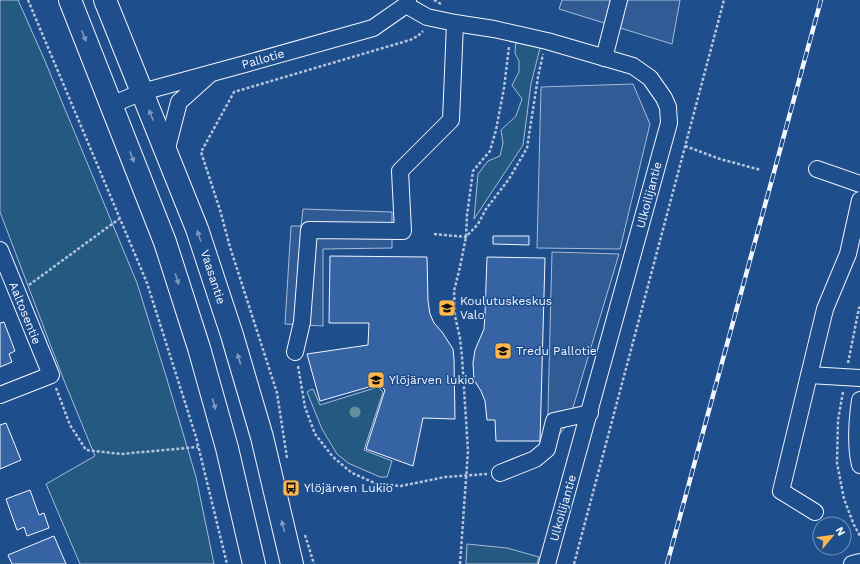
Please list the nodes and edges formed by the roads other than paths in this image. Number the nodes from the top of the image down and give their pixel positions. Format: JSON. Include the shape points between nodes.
{"nodes":[{"id":1,"x":70,"y":0,"type":"edge"},
{"id":2,"x":105,"y":0,"type":"edge"},
{"id":3,"x":619,"y":0,"type":"edge"},
{"id":4,"x":407,"y":3,"type":"edge"},
{"id":5,"x":455,"y":23,"type":"junction"},
{"id":6,"x":604,"y":58,"type":"junction"},
{"id":7,"x":212,"y":73,"type":"junction"},
{"id":8,"x":142,"y":92,"type":"junction"},
{"id":9,"x":111,"y":105,"type":"junction"},
{"id":10,"x":166,"y":152,"type":"junction"},
{"id":11,"x":817,"y":169,"type":"dead end"},
{"id":12,"x":860,"y":184,"type":"edge"},
{"id":13,"x":860,"y":200,"type":"edge"},
{"id":14,"x":0,"y":250,"type":"edge"},
{"id":15,"x":854,"y":256,"type":"edge"},
{"id":16,"x":295,"y":352,"type":"road end"},
{"id":17,"x":809,"y":375,"type":"junction"},
{"id":18,"x":860,"y":378,"type":"edge"},
{"id":19,"x":0,"y":395,"type":"edge"},
{"id":20,"x":860,"y":400,"type":"edge"},
{"id":21,"x":590,"y":413,"type":"junction"},
{"id":22,"x":860,"y":465,"type":"edge"},
{"id":23,"x":500,"y":473,"type":"road end"},
{"id":24,"x":816,"y":512,"type":"dead end"},
{"id":25,"x":860,"y":562,"type":"edge"},
{"id":26,"x":254,"y":564,"type":"edge"},
{"id":27,"x":292,"y":564,"type":"edge"},
{"id":28,"x":548,"y":564,"type":"edge"},
{"id":29,"x":852,"y":564,"type":"edge"}],
"edges":[{"from":1,"to":9,"type":"highway","one_way":true},
{"from":2,"to":8,"type":"highway","name":"Vaasantie"},
{"from":3,"to":6,"type":"street"},
{"from":4,"to":5,"type":"street","name":"Ulkoilijantie","via":[[427,17]]},
{"from":4,"to":7,"type":"street","name":"Pallotie","via":[[373,28]]},
{"from":5,"to":6,"type":"street","name":"Ulkoilijantie","via":[[547,41]]},
{"from":5,"to":16,"type":"street","via":[[451,120],[400,171],[403,232],[309,230],[302,322]]},
{"from":6,"to":21,"type":"street","name":"Ulkoilijantie","via":[[633,66],[650,78],[668,107],[669,122]]},
{"from":7,"to":8,"type":"street","name":"Pallotie"},
{"from":7,"to":10,"type":"street","via":[[178,102]]},
{"from":8,"to":9,"type":"street","name":"Pallotie"},
{"from":10,"to":8,"type":"highway","name":"Vaasantie","one_way":true},
{"from":9,"to":26,"type":"highway","one_way":true,"via":[[165,242],[199,348]]},
{"from":27,"to":10,"type":"highway","name":"Vaasantie","one_way":true,"via":[[262,437],[232,336],[197,229]]},
{"from":11,"to":12,"type":"street"},
{"from":13,"to":15,"type":"street"},
{"from":14,"to":19,"type":"street","name":"Aaltosentie","via":[[51,375]]},
{"from":15,"to":17,"type":"street","via":[[825,309]]},
{"from":17,"to":18,"type":"street"},
{"from":17,"to":24,"type":"street","via":[[781,492]]},
{"from":20,"to":22,"type":"street","via":[[857,422]]},
{"from":21,"to":23,"type":"street","via":[[554,421],[547,449],[535,459]]},
{"from":21,"to":28,"type":"street","name":"Ulkoilijantie"},
{"from":25,"to":29,"type":"street"}]}
